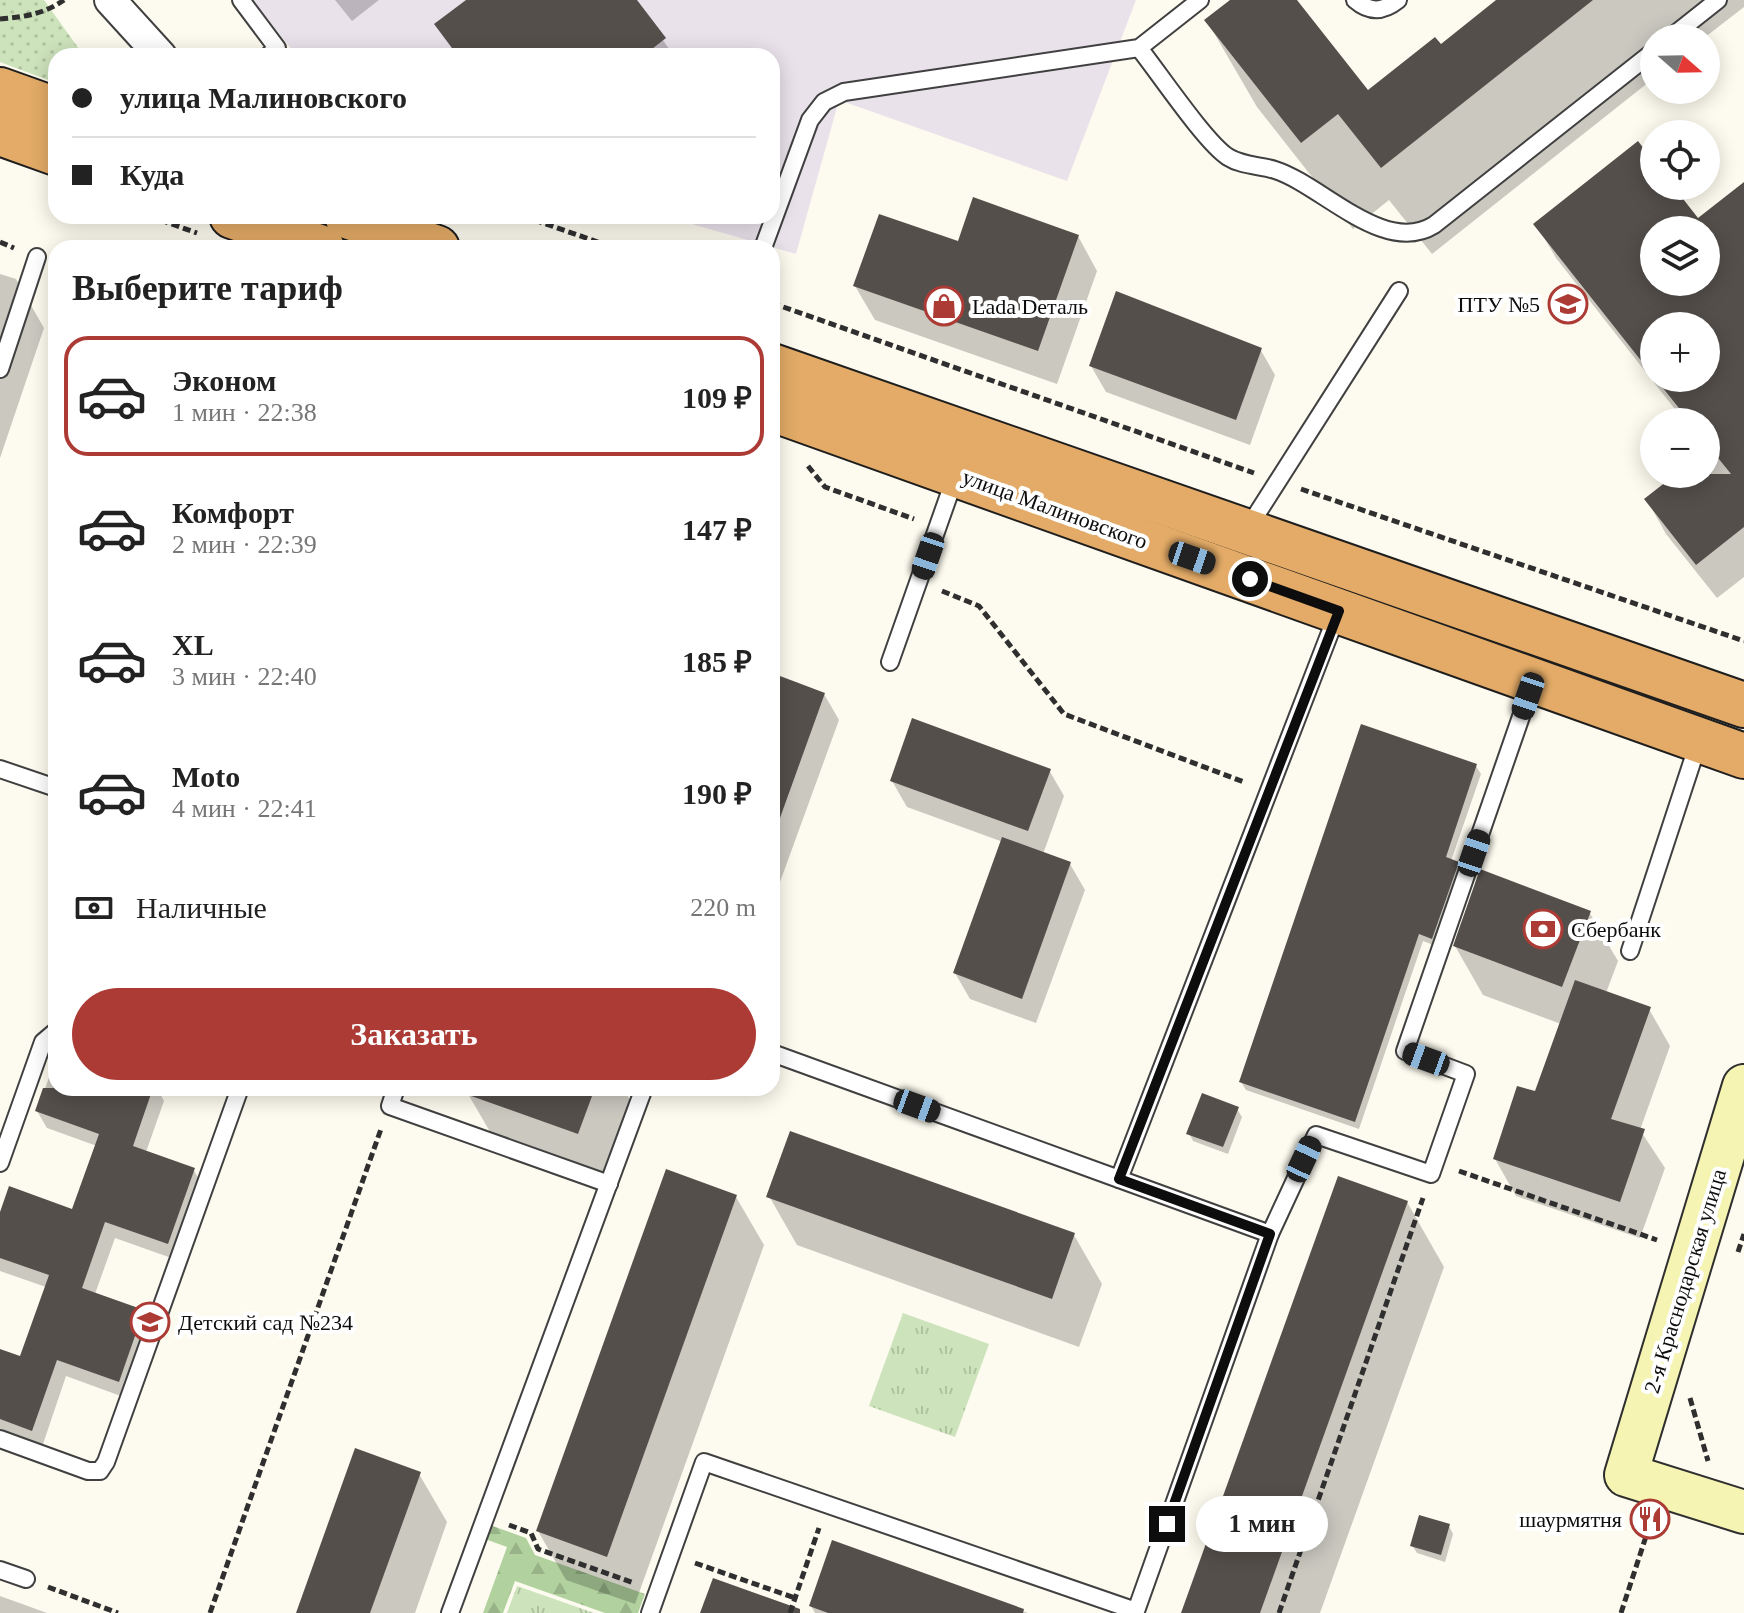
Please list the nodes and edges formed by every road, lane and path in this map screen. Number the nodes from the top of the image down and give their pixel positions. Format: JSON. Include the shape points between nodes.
{"nodes":[{"id":1,"x":64,"y":0,"type":"edge"},
{"id":2,"x":110,"y":0,"type":"edge"},
{"id":3,"x":241,"y":0,"type":"edge"},
{"id":4,"x":1200,"y":0,"type":"edge"},
{"id":5,"x":1355,"y":0,"type":"edge"},
{"id":6,"x":1398,"y":0,"type":"edge"},
{"id":7,"x":1718,"y":0,"type":"edge"},
{"id":8,"x":0,"y":19,"type":"edge"},
{"id":9,"x":1688,"y":24,"type":"edge"},
{"id":10,"x":154,"y":48,"type":"edge"},
{"id":11,"x":277,"y":48,"type":"edge"},
{"id":12,"x":1139,"y":48,"type":"junction"},
{"id":13,"x":1640,"y":62,"type":"edge"},
{"id":14,"x":0,"y":90,"type":"edge"},
{"id":15,"x":48,"y":107,"type":"edge"},
{"id":16,"x":0,"y":133,"type":"edge"},
{"id":17,"x":48,"y":150,"type":"edge"},
{"id":18,"x":780,"y":202,"type":"edge"},
{"id":19,"x":254,"y":224,"type":"edge"},
{"id":20,"x":370,"y":224,"type":"edge"},
{"id":21,"x":546,"y":224,"type":"edge"},
{"id":22,"x":300,"y":240,"type":"edge"},
{"id":23,"x":414,"y":240,"type":"edge"},
{"id":24,"x":592,"y":240,"type":"edge"},
{"id":25,"x":37,"y":257,"type":"dead end"},
{"id":26,"x":1399,"y":291,"type":"dead end"},
{"id":27,"x":0,"y":369,"type":"edge"},
{"id":28,"x":780,"y":369,"type":"edge"},
{"id":29,"x":780,"y":412,"type":"edge"},
{"id":30,"x":806,"y":463,"type":"dead end"},
{"id":31,"x":957,"y":474,"type":"junction"},
{"id":32,"x":937,"y":529,"type":"junction"},
{"id":33,"x":1245,"y":532,"type":"junction"},
{"id":34,"x":919,"y":582,"type":"junction"},
{"id":35,"x":1339,"y":611,"type":"junction"},
{"id":36,"x":890,"y":662,"type":"dead end"},
{"id":37,"x":1533,"y":680,"type":"junction"},
{"id":38,"x":1744,"y":705,"type":"edge"},
{"id":39,"x":1700,"y":740,"type":"junction"},
{"id":40,"x":1744,"y":756,"type":"edge"},
{"id":41,"x":0,"y":769,"type":"edge"},
{"id":42,"x":48,"y":785,"type":"edge"},
{"id":43,"x":1269,"y":792,"type":"junction"},
{"id":44,"x":1630,"y":951,"type":"dead end"},
{"id":45,"x":48,"y":1038,"type":"edge"},
{"id":46,"x":780,"y":1056,"type":"edge"},
{"id":47,"x":1744,"y":1086,"type":"edge"},
{"id":48,"x":234,"y":1096,"type":"edge"},
{"id":49,"x":393,"y":1096,"type":"edge"},
{"id":50,"x":641,"y":1096,"type":"edge"},
{"id":51,"x":390,"y":1106,"type":"junction"},
{"id":52,"x":0,"y":1163,"type":"edge"},
{"id":53,"x":1433,"y":1169,"type":"junction"},
{"id":54,"x":1119,"y":1179,"type":"junction"},
{"id":55,"x":609,"y":1184,"type":"junction"},
{"id":56,"x":1270,"y":1234,"type":"junction"},
{"id":57,"x":1744,"y":1234,"type":"edge"},
{"id":58,"x":1661,"y":1241,"type":"dead end"},
{"id":59,"x":1734,"y":1263,"type":"dead end"},
{"id":60,"x":1695,"y":1382,"type":"dead end"},
{"id":61,"x":0,"y":1439,"type":"edge"},
{"id":62,"x":1662,"y":1486,"type":"junction"},
{"id":63,"x":828,"y":1505,"type":"junction"},
{"id":64,"x":1744,"y":1512,"type":"edge"},
{"id":65,"x":486,"y":1517,"type":"junction"},
{"id":66,"x":671,"y":1555,"type":"junction"},
{"id":67,"x":0,"y":1570,"type":"edge"},
{"id":68,"x":26,"y":1579,"type":"joint"},
{"id":69,"x":658,"y":1592,"type":"junction"},
{"id":70,"x":795,"y":1598,"type":"junction"},
{"id":71,"x":118,"y":1613,"type":"edge"},
{"id":72,"x":210,"y":1613,"type":"edge"},
{"id":73,"x":450,"y":1613,"type":"edge"},
{"id":74,"x":650,"y":1613,"type":"edge"},
{"id":75,"x":790,"y":1613,"type":"edge"},
{"id":76,"x":1279,"y":1613,"type":"edge"},
{"id":77,"x":1621,"y":1613,"type":"edge"}],
"edges":[{"from":1,"to":8,"type":"path","via":[[28,17]]},
{"from":2,"to":10,"type":"street"},
{"from":3,"to":11,"type":"lane"},
{"from":4,"to":12,"type":"lane"},
{"from":5,"to":6,"type":"lane","via":[[1379,11]]},
{"from":7,"to":9,"type":"lane"},
{"from":12,"to":13,"type":"lane","via":[[1229,157],[1317,188],[1365,224],[1412,231],[1434,225]]},
{"from":12,"to":18,"type":"lane","via":[[844,92],[824,102],[810,120]]},
{"from":14,"to":15,"type":"highway"},
{"from":16,"to":17,"type":"highway"},
{"from":19,"to":22,"type":"highway"},
{"from":20,"to":23,"type":"highway"},
{"from":21,"to":24,"type":"path"},
{"from":25,"to":27,"type":"lane"},
{"from":26,"to":33,"type":"lane"},
{"from":28,"to":33,"type":"highway","name":"улица Малиновского"},
{"from":29,"to":31,"type":"highway","name":"улица Малиновского"},
{"from":30,"to":32,"type":"path","via":[[825,487]]},
{"from":31,"to":32,"type":"lane"},
{"from":31,"to":35,"type":"highway","name":"улица Малиновского"},
{"from":32,"to":34,"type":"lane"},
{"from":33,"to":38,"type":"highway","name":"улица Малиновского"},
{"from":34,"to":36,"type":"lane"},
{"from":34,"to":43,"type":"path","via":[[979,606],[1064,714]]},
{"from":35,"to":37,"type":"highway","name":"улица Малиновского"},
{"from":35,"to":43,"type":"lane"},
{"from":37,"to":39,"type":"highway","name":"улица Малиновского"},
{"from":37,"to":53,"type":"lane","via":[[1405,1051],[1466,1074]]},
{"from":39,"to":40,"type":"highway","name":"улица Малиновского"},
{"from":39,"to":44,"type":"lane"},
{"from":41,"to":42,"type":"lane"},
{"from":43,"to":54,"type":"lane"},
{"from":45,"to":52,"type":"lane"},
{"from":46,"to":54,"type":"lane"},
{"from":47,"to":62,"type":"street","name":"2-я Краснодарская улица"},
{"from":48,"to":61,"type":"lane","via":[[100,1471]]},
{"from":49,"to":51,"type":"lane"},
{"from":50,"to":55,"type":"lane"},
{"from":51,"to":55,"type":"lane"},
{"from":51,"to":72,"type":"path"},
{"from":53,"to":56,"type":"lane","via":[[1316,1135]]},
{"from":53,"to":58,"type":"path"},
{"from":53,"to":76,"type":"path"},
{"from":54,"to":56,"type":"lane"},
{"from":55,"to":65,"type":"lane"},
{"from":56,"to":63,"type":"lane","via":[[1136,1611]]},
{"from":57,"to":59,"type":"path"},
{"from":60,"to":62,"type":"path","via":[[1690,1397],[1709,1465]]},
{"from":62,"to":64,"type":"street"},
{"from":62,"to":77,"type":"path"},
{"from":63,"to":66,"type":"lane","via":[[704,1462]]},
{"from":63,"to":70,"type":"path"},
{"from":65,"to":69,"type":"path","via":[[531,1533],[538,1549]]},
{"from":65,"to":73,"type":"lane"},
{"from":66,"to":69,"type":"lane"},
{"from":66,"to":70,"type":"path"},
{"from":67,"to":68,"type":"lane"},
{"from":68,"to":71,"type":"path"},
{"from":69,"to":74,"type":"lane"},
{"from":70,"to":75,"type":"path"}]}
